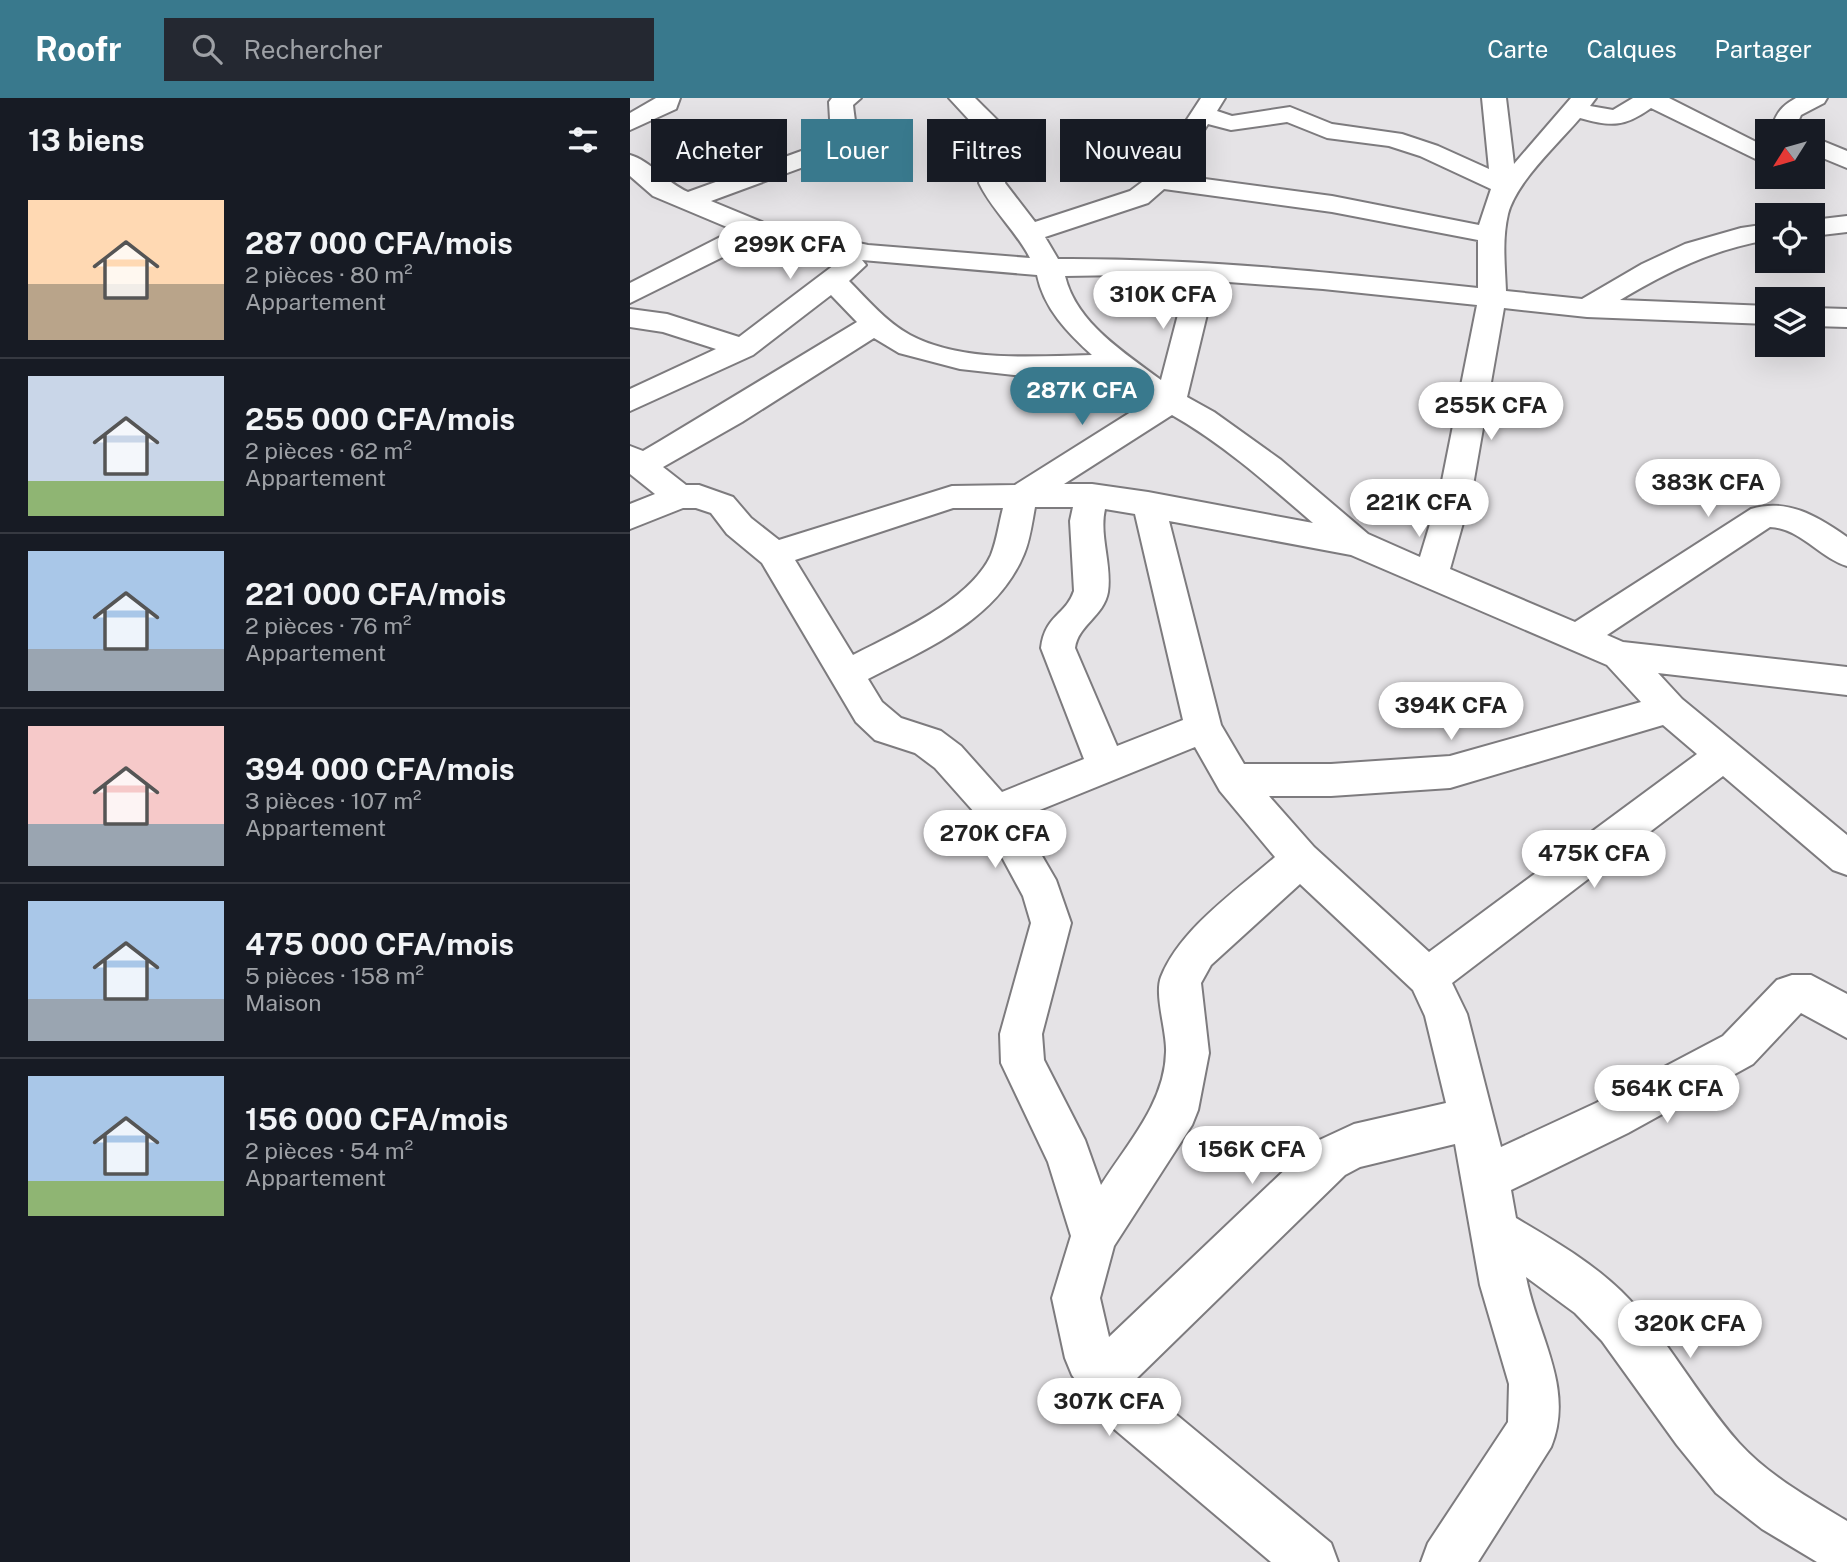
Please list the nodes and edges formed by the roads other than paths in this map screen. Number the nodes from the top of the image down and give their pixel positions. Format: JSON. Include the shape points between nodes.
{"nodes":[{"id":1,"x":668,"y":98,"type":"edge"},
{"id":2,"x":849,"y":98,"type":"edge"},
{"id":3,"x":961,"y":98,"type":"edge"},
{"id":4,"x":1494,"y":98,"type":"edge"},
{"id":5,"x":1767,"y":98,"type":"edge"},
{"id":6,"x":1815,"y":98,"type":"edge"},
{"id":7,"x":1580,"y":104,"type":"edge"},
{"id":8,"x":1208,"y":107,"type":"edge"},
{"id":9,"x":1789,"y":119,"type":"edge"},
{"id":10,"x":1793,"y":119,"type":"edge"},
{"id":11,"x":630,"y":123,"type":"edge"},
{"id":12,"x":1755,"y":151,"type":"edge"},
{"id":13,"x":1825,"y":152,"type":"edge"},
{"id":14,"x":1847,"y":160,"type":"edge"},
{"id":15,"x":630,"y":163,"type":"edge"},
{"id":16,"x":1158,"y":182,"type":"edge"},
{"id":17,"x":1167,"y":182,"type":"edge"},
{"id":18,"x":1503,"y":188,"type":"junction"},
{"id":19,"x":687,"y":201,"type":"junction"},
{"id":20,"x":1103,"y":209,"type":"junction"},
{"id":21,"x":1847,"y":224,"type":"edge"},
{"id":22,"x":1825,"y":227,"type":"edge"},
{"id":23,"x":756,"y":230,"type":"junction"},
{"id":24,"x":1030,"y":233,"type":"junction"},
{"id":25,"x":1755,"y":234,"type":"edge"},
{"id":26,"x":1491,"y":235,"type":"junction"},
{"id":27,"x":868,"y":253,"type":"junction"},
{"id":28,"x":1048,"y":266,"type":"junction"},
{"id":29,"x":1203,"y":272,"type":"junction"},
{"id":30,"x":832,"y":280,"type":"junction"},
{"id":31,"x":630,"y":295,"type":"edge"},
{"id":32,"x":1492,"y":298,"type":"junction"},
{"id":33,"x":1587,"y":308,"type":"junction"},
{"id":34,"x":1755,"y":314,"type":"edge"},
{"id":35,"x":1825,"y":317,"type":"edge"},
{"id":36,"x":630,"y":318,"type":"edge"},
{"id":37,"x":1847,"y":318,"type":"edge"},
{"id":38,"x":875,"y":324,"type":"junction"},
{"id":39,"x":743,"y":348,"type":"junction"},
{"id":40,"x":1121,"y":365,"type":"junction"},
{"id":41,"x":630,"y":401,"type":"edge"},
{"id":42,"x":1171,"y":401,"type":"junction"},
{"id":43,"x":636,"y":461,"type":"edge"},
{"id":44,"x":1092,"y":495,"type":"junction"},
{"id":45,"x":679,"y":496,"type":"junction"},
{"id":46,"x":1021,"y":496,"type":"junction"},
{"id":47,"x":1148,"y":503,"type":"junction"},
{"id":48,"x":630,"y":517,"type":"edge"},
{"id":49,"x":1356,"y":543,"type":"junction"},
{"id":50,"x":774,"y":554,"type":"junction"},
{"id":51,"x":1847,"y":554,"type":"edge"},
{"id":52,"x":1432,"y":573,"type":"junction"},
{"id":53,"x":1578,"y":637,"type":"junction"},
{"id":54,"x":1619,"y":655,"type":"junction"},
{"id":55,"x":845,"y":675,"type":"junction"},
{"id":56,"x":1847,"y":681,"type":"edge"},
{"id":57,"x":1668,"y":709,"type":"junction"},
{"id":58,"x":1203,"y":728,"type":"junction"},
{"id":59,"x":1723,"y":755,"type":"junction"},
{"id":60,"x":1105,"y":766,"type":"junction"},
{"id":61,"x":1233,"y":780,"type":"junction"},
{"id":62,"x":996,"y":811,"type":"junction"},
{"id":63,"x":1847,"y":858,"type":"edge"},
{"id":64,"x":1300,"y":859,"type":"junction"},
{"id":65,"x":1428,"y":977,"type":"junction"},
{"id":66,"x":1847,"y":1018,"type":"edge"},
{"id":67,"x":1469,"y":1119,"type":"junction"},
{"id":68,"x":1486,"y":1178,"type":"junction"},
{"id":69,"x":1495,"y":1232,"type":"junction"},
{"id":70,"x":1094,"y":1236,"type":"junction"},
{"id":71,"x":1102,"y":1376,"type":"junction"},
{"id":72,"x":1847,"y":1550,"type":"edge"},
{"id":73,"x":1312,"y":1562,"type":"edge"},
{"id":74,"x":1447,"y":1562,"type":"edge"}],
"edges":[{"from":1,"to":11,"type":"street","via":[[667,104]]},
{"from":2,"to":19,"type":"street","via":[[841,102],[844,139],[827,150]]},
{"from":3,"to":24,"type":"street","via":[[997,135],[1001,148],[992,183]]},
{"from":4,"to":18,"type":"street"},
{"from":5,"to":9,"type":"street"},
{"from":6,"to":10,"type":"street"},
{"from":7,"to":12,"type":"street","via":[[1617,117],[1643,101],[1654,100]]},
{"from":7,"to":18,"type":"street"},
{"from":8,"to":18,"type":"street","via":[[1231,123],[1290,114],[1327,131],[1417,147]]},
{"from":13,"to":14,"type":"street"},
{"from":15,"to":19,"type":"street","via":[[662,190]]},
{"from":16,"to":20,"type":"street","via":[[1139,197]]},
{"from":17,"to":26,"type":"street","via":[[1332,204]]},
{"from":18,"to":26,"type":"street"},
{"from":19,"to":23,"type":"street"},
{"from":20,"to":24,"type":"street"},
{"from":20,"to":28,"type":"street"},
{"from":21,"to":22,"type":"street"},
{"from":23,"to":27,"type":"street"},
{"from":23,"to":31,"type":"street"},
{"from":24,"to":28,"type":"street"},
{"from":25,"to":33,"type":"street","via":[[1699,247]]},
{"from":26,"to":32,"type":"street"},
{"from":27,"to":28,"type":"street"},
{"from":27,"to":30,"type":"street"},
{"from":28,"to":29,"type":"street"},
{"from":28,"to":40,"type":"street","via":[[1054,290],[1075,324]]},
{"from":29,"to":32,"type":"street"},
{"from":29,"to":42,"type":"street"},
{"from":30,"to":38,"type":"street"},
{"from":30,"to":39,"type":"street"},
{"from":32,"to":33,"type":"street"},
{"from":32,"to":52,"type":"street","via":[[1456,491]]},
{"from":33,"to":34,"type":"street"},
{"from":35,"to":37,"type":"street"},
{"from":36,"to":39,"type":"street","via":[[667,323]]},
{"from":38,"to":40,"type":"street","via":[[908,345],[979,364]]},
{"from":38,"to":43,"type":"street","via":[[710,428]]},
{"from":39,"to":41,"type":"street"},
{"from":40,"to":42,"type":"street"},
{"from":42,"to":46,"type":"street"},
{"from":42,"to":49,"type":"street","via":[[1270,468]]},
{"from":43,"to":45,"type":"street"},
{"from":44,"to":46,"type":"street"},
{"from":44,"to":47,"type":"street"},
{"from":44,"to":60,"type":"street","via":[[1086,521],[1091,591],[1087,603],[1060,632],[1058,649]]},
{"from":45,"to":48,"type":"street"},
{"from":45,"to":50,"type":"street","via":[[699,496],[722,505],[739,526]]},
{"from":46,"to":50,"type":"street","via":[[952,497]]},
{"from":46,"to":55,"type":"street","via":[[1007,555],[994,579],[966,606]]},
{"from":47,"to":49,"type":"street"},
{"from":47,"to":58,"type":"street"},
{"from":49,"to":52,"type":"street"},
{"from":50,"to":55,"type":"street"},
{"from":51,"to":53,"type":"street","via":[[1793,520],[1773,513]]},
{"from":52,"to":53,"type":"street"},
{"from":53,"to":54,"type":"street"},
{"from":54,"to":56,"type":"street"},
{"from":54,"to":57,"type":"street"},
{"from":55,"to":62,"type":"street","via":[[869,712],[888,729],[928,742],[948,757]]},
{"from":57,"to":59,"type":"street"},
{"from":57,"to":61,"type":"street","via":[[1450,772]]},
{"from":58,"to":60,"type":"street"},
{"from":58,"to":61,"type":"street"},
{"from":59,"to":63,"type":"street"},
{"from":59,"to":65,"type":"street"},
{"from":60,"to":62,"type":"street"},
{"from":61,"to":64,"type":"street"},
{"from":62,"to":70,"type":"street","via":[[1042,892],[1051,923],[1021,1034],[1023,1063],[1069,1156]]},
{"from":64,"to":65,"type":"street"},
{"from":64,"to":70,"type":"street","via":[[1197,952],[1180,981],[1188,1053],[1176,1110]]},
{"from":65,"to":67,"type":"street","via":[[1446,1014]]},
{"from":66,"to":68,"type":"street","via":[[1811,994],[1792,993],[1738,1050],[1612,1118]]},
{"from":67,"to":68,"type":"street"},
{"from":67,"to":71,"type":"street","via":[[1354,1146],[1329,1158]]},
{"from":68,"to":69,"type":"street"},
{"from":69,"to":72,"type":"street","via":[[1583,1288],[1618,1322],[1722,1462],[1768,1502]]},
{"from":69,"to":74,"type":"street","via":[[1504,1285],[1534,1384],[1533,1429]]},
{"from":70,"to":71,"type":"street","via":[[1076,1298],[1089,1358]]},
{"from":71,"to":73,"type":"street","via":[[1125,1405]]}]}
